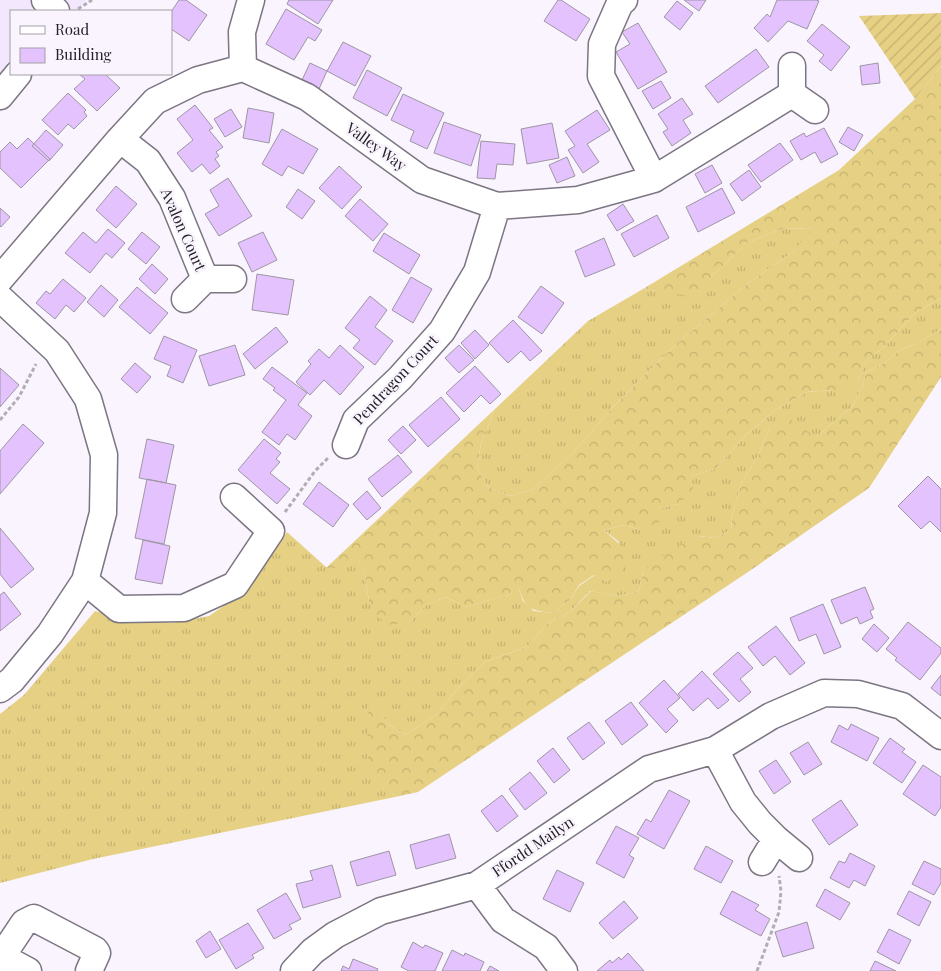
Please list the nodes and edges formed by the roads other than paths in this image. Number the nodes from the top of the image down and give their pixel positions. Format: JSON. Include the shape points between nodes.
{"nodes":[{"id":1,"x":45,"y":0,"type":"edge"},
{"id":2,"x":251,"y":0,"type":"edge"},
{"id":3,"x":624,"y":0,"type":"edge"},
{"id":4,"x":55,"y":10,"type":"edge"},
{"id":5,"x":792,"y":66,"type":"dead end"},
{"id":6,"x":243,"y":68,"type":"junction"},
{"id":7,"x":17,"y":75,"type":"edge"},
{"id":8,"x":792,"y":94,"type":"junction"},
{"id":9,"x":0,"y":96,"type":"edge"},
{"id":10,"x":815,"y":110,"type":"dead end"},
{"id":11,"x":120,"y":139,"type":"junction"},
{"id":12,"x":654,"y":179,"type":"junction"},
{"id":13,"x":497,"y":206,"type":"junction"},
{"id":14,"x":0,"y":279,"type":"edge"},
{"id":15,"x":205,"y":279,"type":"junction"},
{"id":16,"x":233,"y":279,"type":"dead end"},
{"id":17,"x":0,"y":298,"type":"edge"},
{"id":18,"x":185,"y":299,"type":"dead end"},
{"id":19,"x":346,"y":445,"type":"dead end"},
{"id":20,"x":234,"y":497,"type":"dead end"},
{"id":21,"x":85,"y":581,"type":"junction"},
{"id":22,"x":0,"y":689,"type":"edge"},
{"id":23,"x":941,"y":736,"type":"edge"},
{"id":24,"x":715,"y":750,"type":"junction"},
{"id":25,"x":780,"y":865,"type":"road end"},
{"id":26,"x":477,"y":885,"type":"junction"},
{"id":27,"x":1,"y":958,"type":"edge"},
{"id":28,"x":28,"y":971,"type":"edge"},
{"id":29,"x":89,"y":971,"type":"edge"},
{"id":30,"x":294,"y":971,"type":"edge"},
{"id":31,"x":564,"y":971,"type":"edge"}],
"edges":[{"from":1,"to":4,"type":"street"},
{"from":2,"to":6,"type":"street","via":[[242,32]]},
{"from":3,"to":12,"type":"street","via":[[602,44],[602,76]]},
{"from":5,"to":8,"type":"street"},
{"from":6,"to":11,"type":"street","via":[[198,80],[155,101]]},
{"from":6,"to":13,"type":"street","name":"Valley Way","via":[[307,97],[422,180]]},
{"from":7,"to":9,"type":"street"},
{"from":8,"to":10,"type":"street"},
{"from":8,"to":12,"type":"street","name":"Valley Way"},
{"from":11,"to":14,"type":"street"},
{"from":11,"to":15,"type":"street","name":"Avalon Court","via":[[148,160],[172,198]]},
{"from":12,"to":13,"type":"street","name":"Valley Way","via":[[578,200]]},
{"from":13,"to":19,"type":"street","name":"Pendragon Court","via":[[477,272],[442,330],[400,378],[356,420]]},
{"from":15,"to":16,"type":"street","name":"Avalon Court"},
{"from":15,"to":18,"type":"street","name":"Avalon Court"},
{"from":17,"to":21,"type":"street","via":[[57,351],[88,399],[104,455],[103,513]]},
{"from":20,"to":21,"type":"street","via":[[271,531],[235,585],[184,608],[120,609]]},
{"from":21,"to":22,"type":"street","via":[[50,634],[12,680]]},
{"from":23,"to":24,"type":"street","name":"Ffordd Mailyn","via":[[902,706],[858,694],[824,693],[771,716]]},
{"from":24,"to":25,"type":"street","via":[[743,802],[776,839]]},
{"from":24,"to":26,"type":"street","name":"Ffordd Mailyn","via":[[649,769]]},
{"from":26,"to":30,"type":"street","name":"Ffordd Mailyn","via":[[381,911],[335,935]]},
{"from":26,"to":31,"type":"street","via":[[503,920],[546,947]]},
{"from":27,"to":28,"type":"street"},
{"from":27,"to":29,"type":"street","via":[[24,923],[34,918],[95,950],[96,957]]}]}
